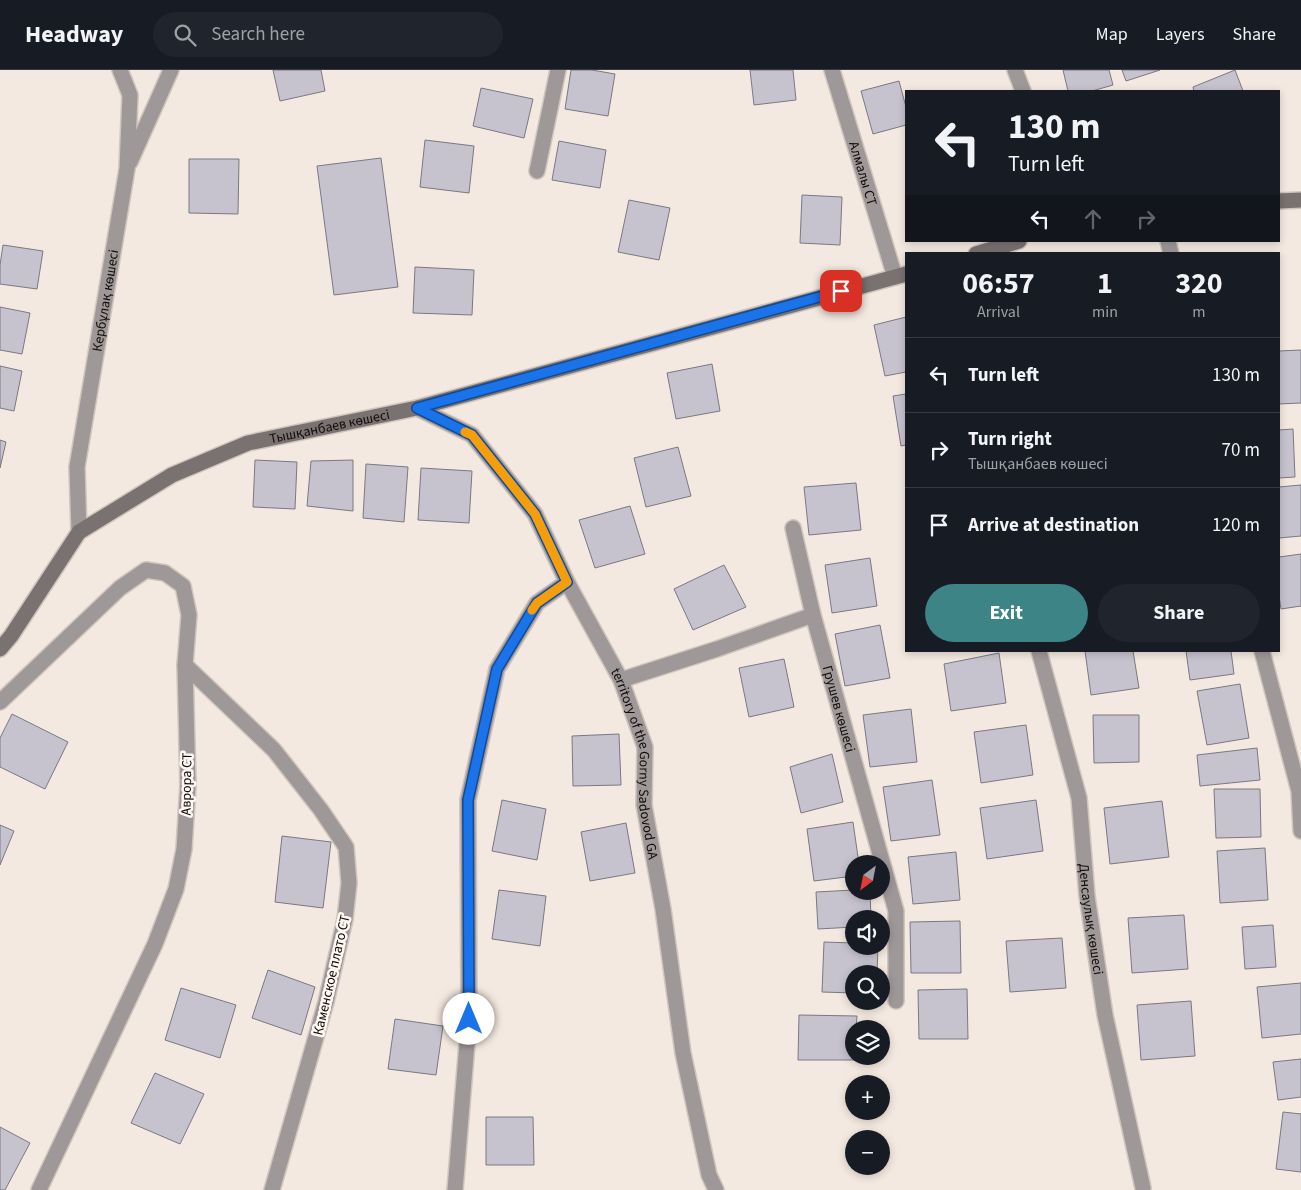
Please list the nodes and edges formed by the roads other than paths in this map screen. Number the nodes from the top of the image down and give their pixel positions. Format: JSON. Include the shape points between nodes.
{"nodes":[{"id":1,"x":120,"y":70,"type":"edge"},
{"id":2,"x":172,"y":70,"type":"edge"},
{"id":3,"x":558,"y":70,"type":"edge"},
{"id":4,"x":832,"y":70,"type":"edge"},
{"id":5,"x":1015,"y":70,"type":"edge"},
{"id":6,"x":1023,"y":90,"type":"edge"},
{"id":7,"x":127,"y":169,"type":"junction"},
{"id":8,"x":537,"y":171,"type":"dead end"},
{"id":9,"x":1280,"y":200,"type":"edge"},
{"id":10,"x":1301,"y":200,"type":"edge"},
{"id":11,"x":1016,"y":242,"type":"edge"},
{"id":12,"x":983,"y":252,"type":"edge"},
{"id":13,"x":901,"y":275,"type":"edge"},
{"id":14,"x":417,"y":408,"type":"junction"},
{"id":15,"x":793,"y":528,"type":"dead end"},
{"id":16,"x":79,"y":532,"type":"junction"},
{"id":17,"x":567,"y":582,"type":"junction"},
{"id":18,"x":812,"y":615,"type":"junction"},
{"id":19,"x":0,"y":649,"type":"edge"},
{"id":20,"x":1039,"y":652,"type":"edge"},
{"id":21,"x":1262,"y":652,"type":"edge"},
{"id":22,"x":185,"y":665,"type":"junction"},
{"id":23,"x":621,"y":680,"type":"junction"},
{"id":24,"x":0,"y":702,"type":"edge"},
{"id":25,"x":1301,"y":831,"type":"edge"},
{"id":26,"x":896,"y":1001,"type":"dead end"},
{"id":27,"x":1143,"y":1188,"type":"dead end"},
{"id":28,"x":39,"y":1190,"type":"edge"},
{"id":29,"x":272,"y":1190,"type":"edge"},
{"id":30,"x":455,"y":1190,"type":"edge"},
{"id":31,"x":716,"y":1190,"type":"edge"}],
"edges":[{"from":1,"to":7,"type":"street","name":"Кербұлақ көшесі","via":[[130,95]]},
{"from":2,"to":7,"type":"street"},
{"from":3,"to":8,"type":"street"},
{"from":4,"to":13,"type":"street","name":"Алмалы СТ"},
{"from":5,"to":6,"type":"street"},
{"from":7,"to":16,"type":"street","name":"Кербұлақ көшесі","via":[[77,467]]},
{"from":9,"to":10,"type":"street"},
{"from":11,"to":12,"type":"street"},
{"from":13,"to":14,"type":"street","name":"Тышқанбаев көшесі"},
{"from":14,"to":16,"type":"street","name":"Тышқанбаев көшесі","via":[[248,443],[172,475]]},
{"from":14,"to":17,"type":"street","name":"territory of the Gorny Sadovod GA","via":[[472,435],[535,514]]},
{"from":15,"to":18,"type":"street","name":"Грушев көшесі"},
{"from":16,"to":19,"type":"street","name":"Тышқанбаев көшесі"},
{"from":17,"to":23,"type":"street","name":"territory of the Gorny Sadovod GA"},
{"from":17,"to":30,"type":"street","via":[[537,603],[497,669],[468,800],[469,1019]]},
{"from":18,"to":23,"type":"street","via":[[717,650]]},
{"from":18,"to":26,"type":"street","name":"Грушев көшесі","via":[[896,911]]},
{"from":20,"to":27,"type":"street","name":"Денсаулық көшесі","via":[[1079,798],[1087,896],[1104,1015]]},
{"from":21,"to":25,"type":"street","via":[[1299,792]]},
{"from":22,"to":24,"type":"street","name":"Аврора СТ","via":[[189,616],[183,586],[165,573],[146,570],[120,588]]},
{"from":22,"to":28,"type":"street","name":"Аврора СТ","via":[[188,786],[184,849],[176,889],[155,944]]},
{"from":22,"to":29,"type":"street","name":"Каменское плато СТ","via":[[274,750],[346,847],[349,883],[345,919],[326,1002]]},
{"from":23,"to":31,"type":"street","name":"territory of the Gorny Sadovod GA","via":[[645,747],[644,805],[663,909],[683,1053],[709,1175]]}]}
